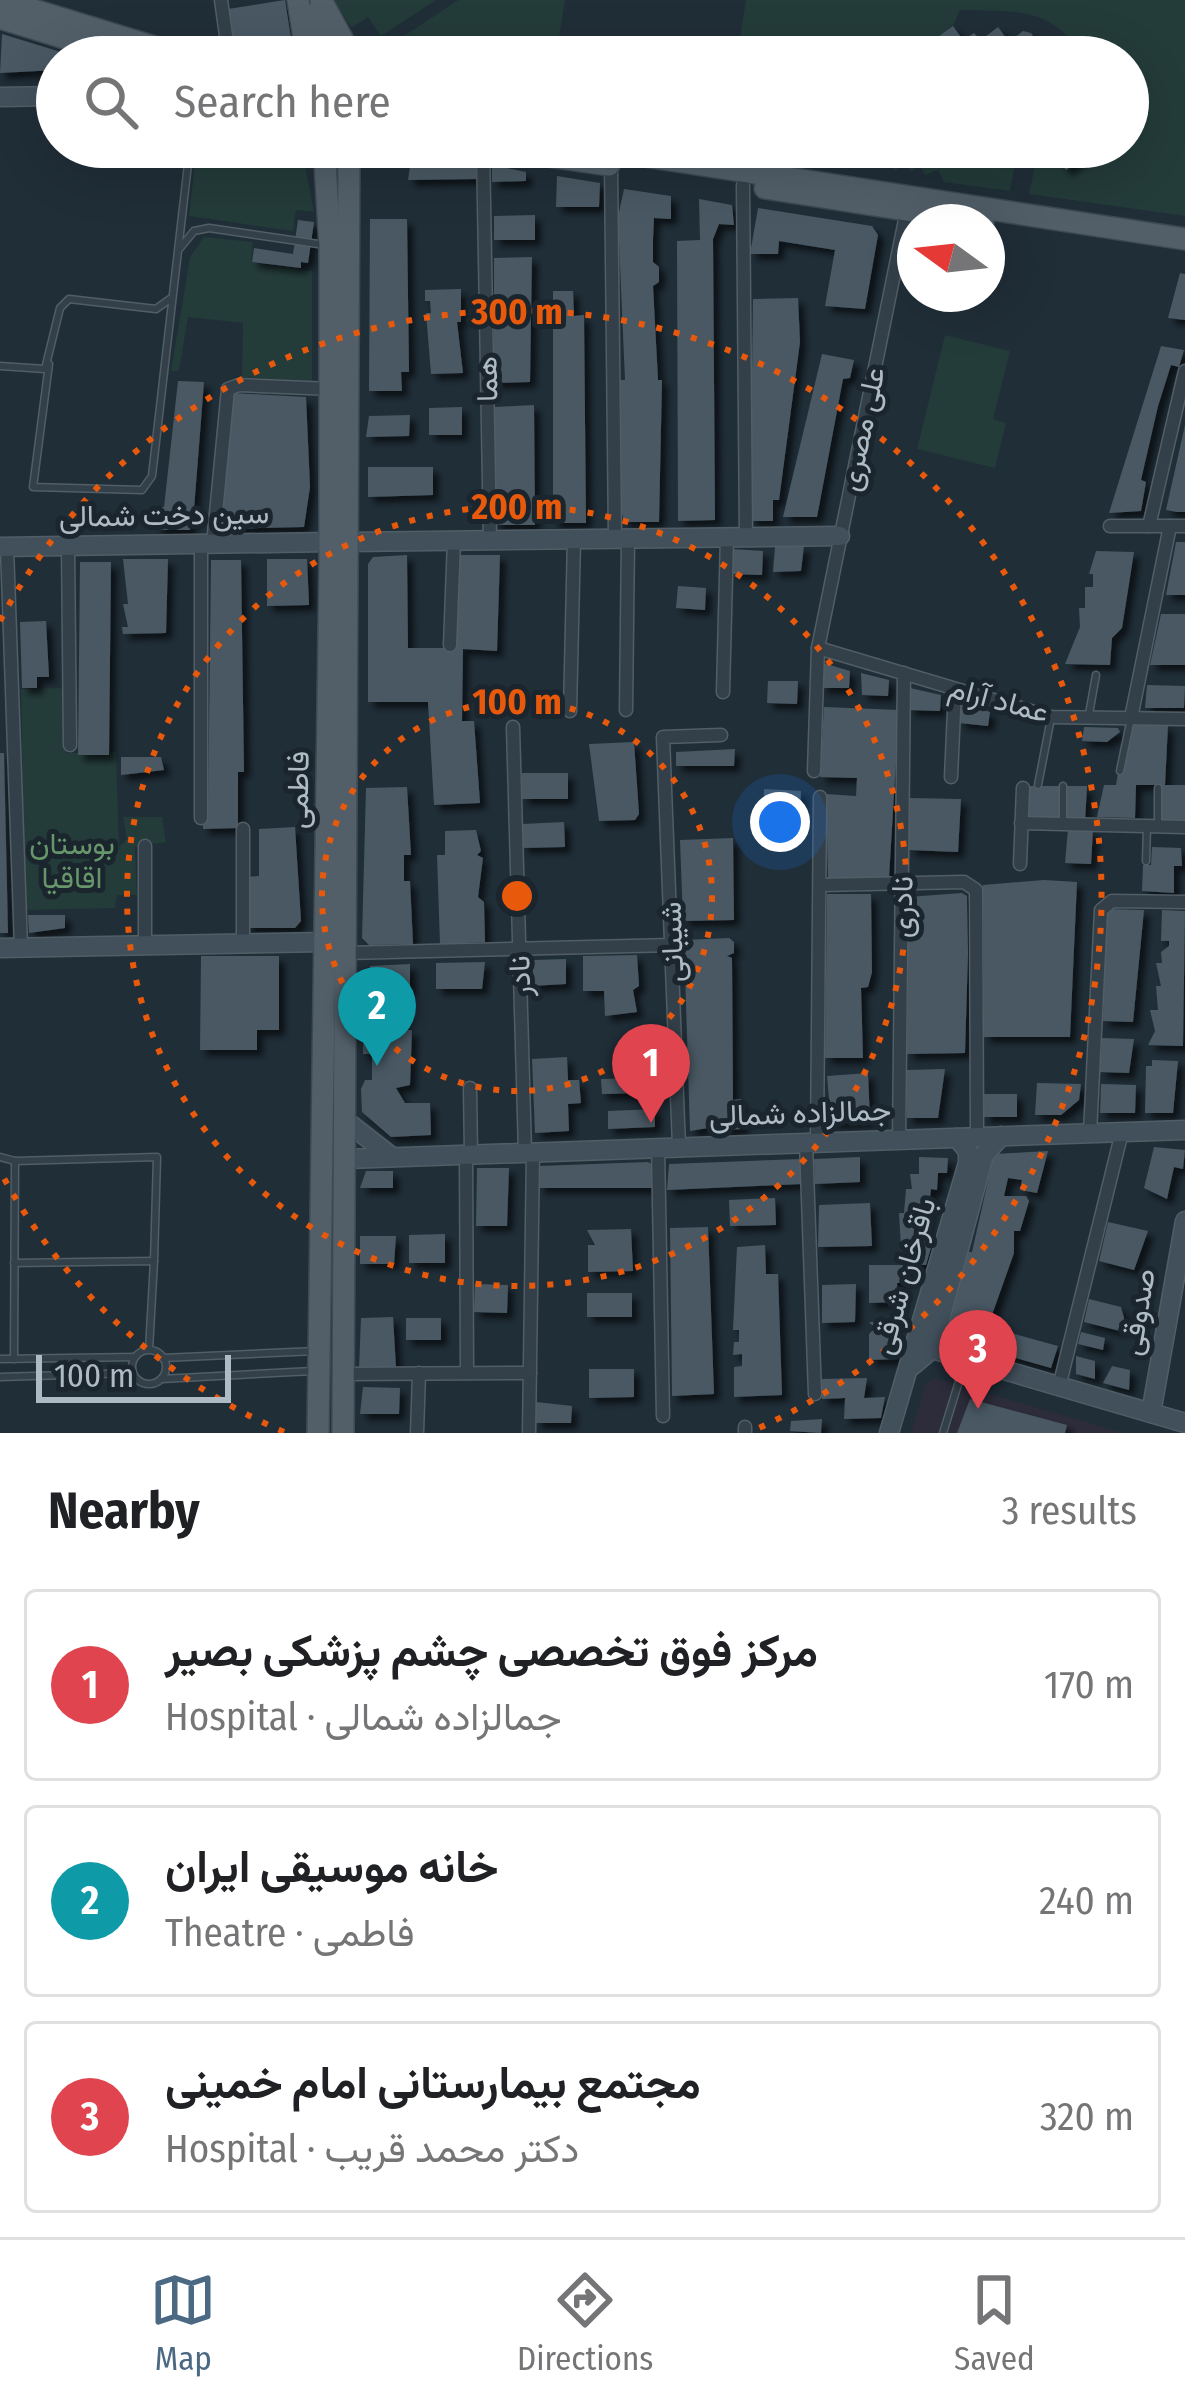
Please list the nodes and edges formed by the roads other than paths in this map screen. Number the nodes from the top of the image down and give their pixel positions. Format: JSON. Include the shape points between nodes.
{"nodes":[{"id":1,"x":1,"y":0,"type":"edge"},
{"id":2,"x":221,"y":0,"type":"edge"},
{"id":3,"x":298,"y":0,"type":"edge"},
{"id":4,"x":320,"y":0,"type":"edge"},
{"id":5,"x":61,"y":9,"type":"edge"},
{"id":6,"x":0,"y":18,"type":"edge"},
{"id":7,"x":86,"y":36,"type":"edge"},
{"id":8,"x":94,"y":36,"type":"edge"},
{"id":9,"x":227,"y":36,"type":"edge"},
{"id":10,"x":304,"y":36,"type":"edge"},
{"id":11,"x":324,"y":36,"type":"edge"},
{"id":12,"x":340,"y":36,"type":"edge"},
{"id":13,"x":36,"y":96,"type":"edge"},
{"id":14,"x":0,"y":97,"type":"edge"},
{"id":15,"x":188,"y":168,"type":"edge"},
{"id":16,"x":325,"y":168,"type":"edge"},
{"id":17,"x":348,"y":168,"type":"edge"},
{"id":18,"x":485,"y":168,"type":"edge"},
{"id":19,"x":611,"y":168,"type":"edge"},
{"id":20,"x":677,"y":168,"type":"edge"},
{"id":21,"x":743,"y":178,"type":"junction"},
{"id":22,"x":909,"y":203,"type":"junction"},
{"id":23,"x":913,"y":204,"type":"edge"},
{"id":24,"x":1005,"y":225,"type":"edge"},
{"id":25,"x":1185,"y":239,"type":"edge"},
{"id":26,"x":330,"y":246,"type":"junction"},
{"id":27,"x":178,"y":251,"type":"junction"},
{"id":28,"x":1185,"y":253,"type":"edge"},
{"id":29,"x":172,"y":296,"type":"junction"},
{"id":30,"x":50,"y":364,"type":"junction"},
{"id":31,"x":0,"y":366,"type":"edge"},
{"id":32,"x":1185,"y":371,"type":"edge"},
{"id":33,"x":331,"y":389,"type":"junction"},
{"id":34,"x":1110,"y":526,"type":"dead end"},
{"id":35,"x":1149,"y":526,"type":"junction"},
{"id":36,"x":1178,"y":526,"type":"edge"},
{"id":37,"x":840,"y":536,"type":"junction"},
{"id":38,"x":736,"y":537,"type":"junction"},
{"id":39,"x":621,"y":538,"type":"junction"},
{"id":40,"x":574,"y":539,"type":"junction"},
{"id":41,"x":454,"y":540,"type":"junction"},
{"id":42,"x":490,"y":540,"type":"junction"},
{"id":43,"x":339,"y":542,"type":"junction"},
{"id":44,"x":207,"y":544,"type":"junction"},
{"id":45,"x":68,"y":546,"type":"junction"},
{"id":46,"x":3,"y":547,"type":"edge"},
{"id":47,"x":450,"y":645,"type":"dead end"},
{"id":48,"x":818,"y":648,"type":"junction"},
{"id":49,"x":904,"y":674,"type":"junction"},
{"id":50,"x":1096,"y":675,"type":"dead end"},
{"id":51,"x":956,"y":688,"type":"junction"},
{"id":52,"x":723,"y":692,"type":"dead end"},
{"id":53,"x":626,"y":710,"type":"dead end"},
{"id":54,"x":570,"y":711,"type":"dead end"},
{"id":55,"x":1051,"y":717,"type":"junction"},
{"id":56,"x":1088,"y":718,"type":"junction"},
{"id":57,"x":1131,"y":718,"type":"junction"},
{"id":58,"x":1185,"y":718,"type":"edge"},
{"id":59,"x":513,"y":727,"type":"dead end"},
{"id":60,"x":721,"y":735,"type":"dead end"},
{"id":61,"x":70,"y":745,"type":"dead end"},
{"id":62,"x":814,"y":771,"type":"dead end"},
{"id":63,"x":1120,"y":771,"type":"dead end"},
{"id":64,"x":951,"y":777,"type":"dead end"},
{"id":65,"x":1038,"y":785,"type":"dead end"},
{"id":66,"x":1063,"y":786,"type":"dead end"},
{"id":67,"x":1023,"y":788,"type":"dead end"},
{"id":68,"x":1158,"y":788,"type":"dead end"},
{"id":69,"x":820,"y":797,"type":"dead end"},
{"id":70,"x":201,"y":818,"type":"dead end"},
{"id":71,"x":1022,"y":823,"type":"junction"},
{"id":72,"x":1063,"y":824,"type":"junction"},
{"id":73,"x":1152,"y":826,"type":"junction"},
{"id":74,"x":1185,"y":827,"type":"edge"},
{"id":75,"x":243,"y":829,"type":"dead end"},
{"id":76,"x":145,"y":846,"type":"dead end"},
{"id":77,"x":1146,"y":861,"type":"dead end"},
{"id":78,"x":1020,"y":864,"type":"dead end"},
{"id":79,"x":902,"y":884,"type":"junction"},
{"id":80,"x":820,"y":885,"type":"junction"},
{"id":81,"x":1185,"y":902,"type":"edge"},
{"id":82,"x":243,"y":943,"type":"junction"},
{"id":83,"x":145,"y":945,"type":"junction"},
{"id":84,"x":672,"y":945,"type":"junction"},
{"id":85,"x":340,"y":946,"type":"junction"},
{"id":86,"x":10,"y":948,"type":"edge"},
{"id":87,"x":519,"y":949,"type":"junction"},
{"id":88,"x":470,"y":1088,"type":"dead end"},
{"id":89,"x":346,"y":1121,"type":"junction"},
{"id":90,"x":1185,"y":1130,"type":"edge"},
{"id":91,"x":1122,"y":1132,"type":"junction"},
{"id":92,"x":1090,"y":1133,"type":"junction"},
{"id":93,"x":1001,"y":1136,"type":"junction"},
{"id":94,"x":967,"y":1137,"type":"junction"},
{"id":95,"x":899,"y":1140,"type":"junction"},
{"id":96,"x":812,"y":1143,"type":"junction"},
{"id":97,"x":679,"y":1147,"type":"junction"},
{"id":98,"x":658,"y":1148,"type":"junction"},
{"id":99,"x":529,"y":1152,"type":"junction"},
{"id":100,"x":469,"y":1154,"type":"junction"},
{"id":101,"x":0,"y":1157,"type":"edge"},
{"id":102,"x":392,"y":1157,"type":"junction"},
{"id":103,"x":346,"y":1159,"type":"junction"},
{"id":104,"x":322,"y":1160,"type":"junction"},
{"id":105,"x":15,"y":1161,"type":"junction"},
{"id":106,"x":1185,"y":1221,"type":"edge"},
{"id":107,"x":154,"y":1261,"type":"junction"},
{"id":108,"x":14,"y":1263,"type":"junction"},
{"id":109,"x":932,"y":1348,"type":"junction"},
{"id":110,"x":149,"y":1350,"type":"junction"},
{"id":111,"x":135,"y":1357,"type":"junction"},
{"id":112,"x":163,"y":1358,"type":"junction"},
{"id":113,"x":967,"y":1358,"type":"junction"},
{"id":114,"x":0,"y":1359,"type":"edge"},
{"id":115,"x":14,"y":1359,"type":"junction"},
{"id":116,"x":320,"y":1361,"type":"junction"},
{"id":117,"x":132,"y":1373,"type":"junction"},
{"id":118,"x":419,"y":1373,"type":"junction"},
{"id":119,"x":467,"y":1373,"type":"junction"},
{"id":120,"x":530,"y":1373,"type":"junction"},
{"id":121,"x":344,"y":1374,"type":"junction"},
{"id":122,"x":906,"y":1375,"type":"junction"},
{"id":123,"x":0,"y":1377,"type":"edge"},
{"id":124,"x":161,"y":1379,"type":"junction"},
{"id":125,"x":1059,"y":1387,"type":"junction"},
{"id":126,"x":815,"y":1394,"type":"dead end"},
{"id":127,"x":1151,"y":1413,"type":"junction"},
{"id":128,"x":663,"y":1416,"type":"dead end"},
{"id":129,"x":1185,"y":1423,"type":"edge"},
{"id":130,"x":318,"y":1433,"type":"edge"},
{"id":131,"x":343,"y":1433,"type":"edge"},
{"id":132,"x":418,"y":1433,"type":"edge"},
{"id":133,"x":529,"y":1433,"type":"edge"},
{"id":134,"x":890,"y":1433,"type":"edge"},
{"id":135,"x":943,"y":1433,"type":"edge"}],
"edges":[{"from":1,"to":5,"type":"main road"},
{"from":2,"to":9,"type":"street"},
{"from":3,"to":10,"type":"main road"},
{"from":4,"to":11,"type":"main road"},
{"from":4,"to":12,"type":"main road"},
{"from":5,"to":8,"type":"main road"},
{"from":6,"to":7,"type":"main road"},
{"from":13,"to":14,"type":"street"},
{"from":15,"to":27,"type":"lane"},
{"from":16,"to":26,"type":"main road","name":"فاطمی"},
{"from":17,"to":43,"type":"main road","name":"فاطمی"},
{"from":18,"to":42,"type":"street","name":"هما"},
{"from":19,"to":39,"type":"street"},
{"from":20,"to":21,"type":"main road"},
{"from":21,"to":22,"type":"main road"},
{"from":21,"to":38,"type":"street"},
{"from":22,"to":23,"type":"main road"},
{"from":22,"to":25,"type":"main road"},
{"from":22,"to":37,"type":"street","name":"علی مصری"},
{"from":24,"to":28,"type":"main road"},
{"from":26,"to":27,"type":"lane","via":[[208,228],[189,235]]},
{"from":26,"to":33,"type":"main road","name":"فاطمی"},
{"from":27,"to":29,"type":"lane"},
{"from":29,"to":30,"type":"lane","via":[[156,309],[65,301]]},
{"from":29,"to":30,"type":"lane","via":[[152,476],[142,490],[33,487]]},
{"from":30,"to":31,"type":"lane","via":[[32,372]]},
{"from":32,"to":35,"type":"street"},
{"from":33,"to":43,"type":"main road","name":"فاطمی"},
{"from":33,"to":44,"type":"street","via":[[228,389]]},
{"from":34,"to":35,"type":"street"},
{"from":35,"to":36,"type":"street"},
{"from":36,"to":57,"type":"street"},
{"from":37,"to":38,"type":"street","name":"سین دخت شمالی"},
{"from":37,"to":48,"type":"street","name":"علی مصری"},
{"from":38,"to":39,"type":"street","name":"سین دخت شمالی"},
{"from":38,"to":52,"type":"street"},
{"from":39,"to":40,"type":"street","name":"سین دخت شمالی"},
{"from":39,"to":53,"type":"street"},
{"from":40,"to":42,"type":"street","name":"سین دخت شمالی"},
{"from":40,"to":54,"type":"street"},
{"from":41,"to":42,"type":"street","name":"سین دخت شمالی"},
{"from":41,"to":43,"type":"street","name":"سین دخت شمالی"},
{"from":41,"to":47,"type":"street"},
{"from":43,"to":44,"type":"street","name":"سین دخت شمالی"},
{"from":43,"to":85,"type":"main road","name":"فاطمی"},
{"from":44,"to":45,"type":"street","name":"سین دخت شمالی"},
{"from":44,"to":70,"type":"street"},
{"from":45,"to":46,"type":"street","name":"سین دخت شمالی"},
{"from":45,"to":61,"type":"street"},
{"from":46,"to":86,"type":"street"},
{"from":48,"to":49,"type":"street","name":"عماد آرام"},
{"from":48,"to":62,"type":"street","name":"علی مصری"},
{"from":49,"to":51,"type":"street","name":"عماد آرام"},
{"from":49,"to":79,"type":"street","name":"نادری"},
{"from":50,"to":56,"type":"lane"},
{"from":51,"to":55,"type":"street","name":"عماد آرام"},
{"from":51,"to":64,"type":"street"},
{"from":55,"to":56,"type":"street","name":"عماد آرام"},
{"from":55,"to":65,"type":"lane"},
{"from":56,"to":57,"type":"street","name":"عماد آرام"},
{"from":57,"to":58,"type":"street","name":"عماد آرام"},
{"from":57,"to":63,"type":"lane"},
{"from":59,"to":87,"type":"street","name":"نادر"},
{"from":60,"to":84,"type":"street","name":"شیبانی","via":[[663,737]]},
{"from":66,"to":72,"type":"lane"},
{"from":67,"to":71,"type":"street"},
{"from":68,"to":73,"type":"lane"},
{"from":69,"to":80,"type":"street"},
{"from":71,"to":72,"type":"street"},
{"from":71,"to":78,"type":"street"},
{"from":72,"to":73,"type":"street"},
{"from":73,"to":74,"type":"street"},
{"from":73,"to":77,"type":"lane"},
{"from":75,"to":82,"type":"street"},
{"from":76,"to":83,"type":"street"},
{"from":79,"to":80,"type":"street"},
{"from":79,"to":94,"type":"street","via":[[964,882],[977,897]]},
{"from":79,"to":95,"type":"street","name":"نادری"},
{"from":80,"to":96,"type":"street"},
{"from":81,"to":92,"type":"street","via":[[1112,901],[1101,910]]},
{"from":82,"to":83,"type":"street"},
{"from":82,"to":85,"type":"street"},
{"from":83,"to":86,"type":"street"},
{"from":84,"to":87,"type":"street"},
{"from":84,"to":97,"type":"street","name":"شیبانی"},
{"from":85,"to":87,"type":"street"},
{"from":85,"to":89,"type":"main road","name":"فاطمی"},
{"from":85,"to":104,"type":"main road","name":"فاطمی"},
{"from":87,"to":99,"type":"street","name":"نادر"},
{"from":88,"to":100,"type":"street"},
{"from":89,"to":102,"type":"street"},
{"from":89,"to":103,"type":"main road","name":"فاطمی"},
{"from":90,"to":91,"type":"street","name":"جمالزاده شمالی"},
{"from":91,"to":92,"type":"street","name":"جمالزاده شمالی"},
{"from":91,"to":125,"type":"street"},
{"from":92,"to":93,"type":"street","name":"جمالزاده شمالی"},
{"from":93,"to":94,"type":"street","name":"جمالزاده شمالی"},
{"from":93,"to":109,"type":"street","via":[[984,1155]]},
{"from":94,"to":95,"type":"street","name":"جمالزاده شمالی"},
{"from":94,"to":122,"type":"street","name":"باقرخان شرقی","via":[[968,1163]]},
{"from":95,"to":96,"type":"street","name":"جمالزاده شمالی"},
{"from":96,"to":97,"type":"street","name":"جمالزاده شمالی"},
{"from":96,"to":126,"type":"street"},
{"from":97,"to":98,"type":"street","name":"جمالزاده شمالی"},
{"from":98,"to":99,"type":"street","name":"جمالزاده شمالی"},
{"from":98,"to":128,"type":"street"},
{"from":99,"to":100,"type":"street","name":"جمالزاده شمالی"},
{"from":99,"to":120,"type":"street","name":"نادر"},
{"from":100,"to":102,"type":"street","name":"جمالزاده شمالی"},
{"from":100,"to":119,"type":"street"},
{"from":101,"to":105,"type":"lane"},
{"from":102,"to":103,"type":"street","name":"جمالزاده شمالی"},
{"from":103,"to":104,"type":"main road"},
{"from":103,"to":121,"type":"main road","name":"فاطمی"},
{"from":104,"to":116,"type":"main road","name":"فاطمی"},
{"from":105,"to":107,"type":"lane","via":[[157,1157]]},
{"from":105,"to":108,"type":"lane"},
{"from":106,"to":127,"type":"street","name":"صدوقی"},
{"from":107,"to":108,"type":"lane"},
{"from":107,"to":110,"type":"lane"},
{"from":108,"to":115,"type":"lane"},
{"from":109,"to":113,"type":"street"},
{"from":109,"to":122,"type":"street"},
{"from":110,"to":111,"type":"lane"},
{"from":110,"to":112,"type":"lane"},
{"from":111,"to":115,"type":"lane"},
{"from":111,"to":117,"type":"lane"},
{"from":112,"to":116,"type":"lane"},
{"from":112,"to":124,"type":"lane"},
{"from":113,"to":125,"type":"street"},
{"from":113,"to":135,"type":"lane"},
{"from":114,"to":115,"type":"lane"},
{"from":116,"to":124,"type":"lane"},
{"from":116,"to":130,"type":"main road","name":"فاطمی"},
{"from":117,"to":123,"type":"lane"},
{"from":117,"to":124,"type":"lane","via":[[145,1384]]},
{"from":118,"to":119,"type":"street"},
{"from":118,"to":121,"type":"street"},
{"from":118,"to":132,"type":"street"},
{"from":119,"to":120,"type":"street"},
{"from":120,"to":133,"type":"street","name":"نادر"},
{"from":121,"to":131,"type":"main road","name":"فاطمی"},
{"from":122,"to":134,"type":"street","name":"باقرخان شرقی"},
{"from":125,"to":127,"type":"street"},
{"from":127,"to":129,"type":"street"}]}
